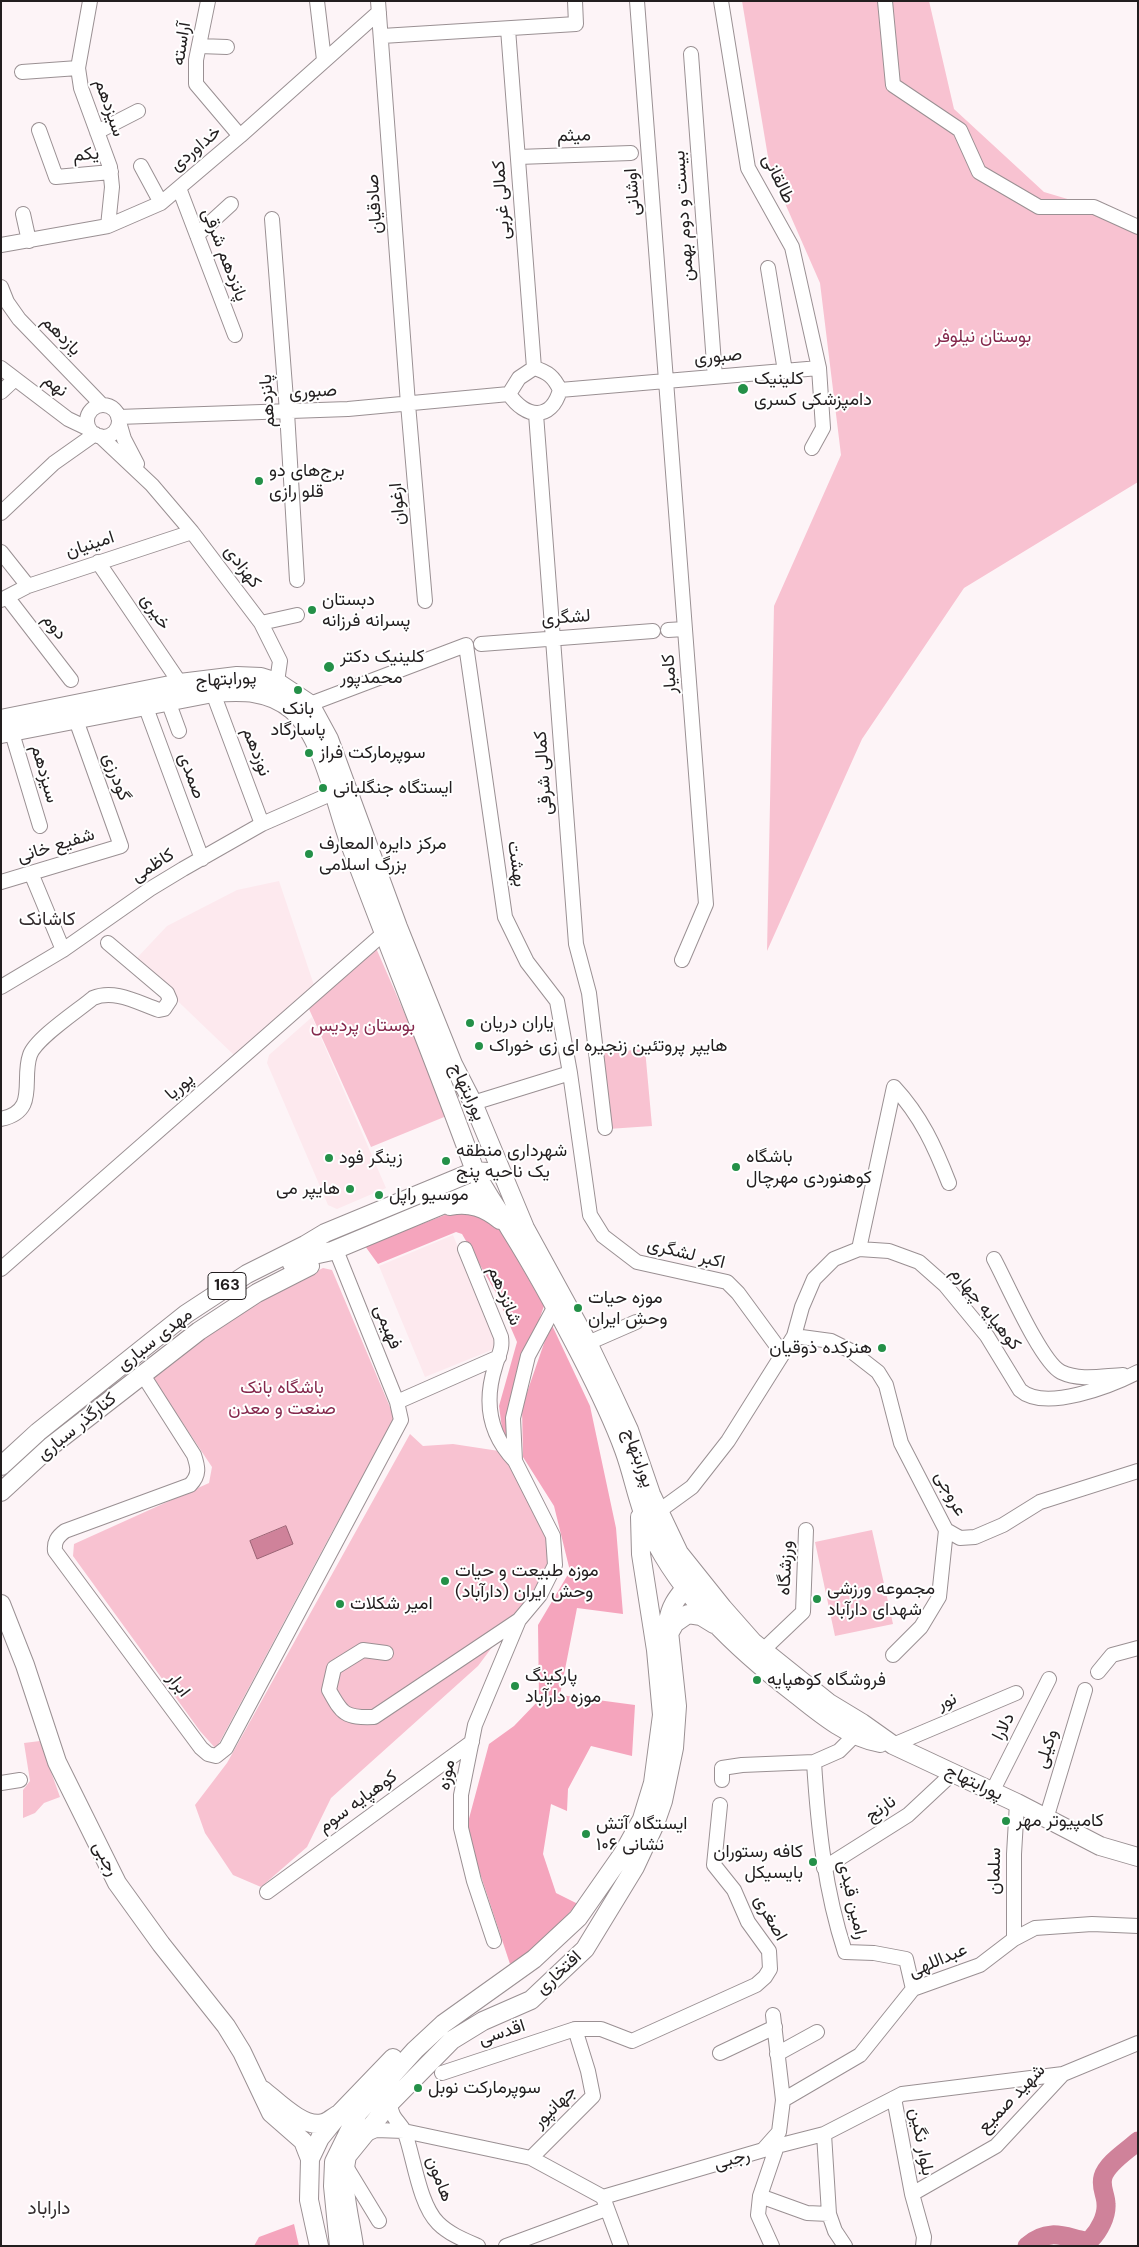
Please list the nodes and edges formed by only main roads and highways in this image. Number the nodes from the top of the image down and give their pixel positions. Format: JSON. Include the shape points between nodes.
{"nodes":[{"id":1,"x":1,"y":719,"type":"edge"},
{"id":2,"x":7,"y":734,"type":"edge"},
{"id":3,"x":357,"y":839,"type":"junction"},
{"id":4,"x":392,"y":930,"type":"junction"},
{"id":5,"x":453,"y":1064,"type":"junction"},
{"id":6,"x":483,"y":1177,"type":"junction"},
{"id":7,"x":385,"y":1208,"type":"junction"},
{"id":8,"x":435,"y":1208,"type":"junction"},
{"id":9,"x":392,"y":1226,"type":"junction"},
{"id":10,"x":518,"y":1228,"type":"junction"},
{"id":11,"x":325,"y":1233,"type":"junction"},
{"id":12,"x":334,"y":1250,"type":"junction"},
{"id":13,"x":1,"y":1452,"type":"edge"},
{"id":14,"x":1,"y":1466,"type":"edge"},
{"id":15,"x":1,"y":1479,"type":"edge"},
{"id":16,"x":1,"y":1492,"type":"edge"},
{"id":17,"x":646,"y":1500,"type":"junction"},
{"id":18,"x":693,"y":1583,"type":"junction"},
{"id":19,"x":1,"y":1604,"type":"edge"},
{"id":20,"x":718,"y":1626,"type":"junction"},
{"id":21,"x":670,"y":1632,"type":"junction"},
{"id":22,"x":656,"y":1650,"type":"junction"},
{"id":23,"x":893,"y":1745,"type":"junction"},
{"id":24,"x":657,"y":1795,"type":"junction"},
{"id":25,"x":1138,"y":1857,"type":"edge"},
{"id":26,"x":534,"y":1959,"type":"junction"},
{"id":27,"x":505,"y":1979,"type":"junction"},
{"id":28,"x":550,"y":1983,"type":"junction"},
{"id":29,"x":259,"y":2086,"type":"junction"},
{"id":30,"x":341,"y":2112,"type":"junction"},
{"id":31,"x":310,"y":2158,"type":"junction"},
{"id":32,"x":319,"y":2246,"type":"edge"},
{"id":33,"x":339,"y":2246,"type":"edge"},
{"id":34,"x":354,"y":2246,"type":"edge"}],
"edges":[{"from":1,"to":3,"type":"main road","name":"پورابتهاج","via":[[180,683],[237,676],[278,682],[310,704],[329,739]]},
{"from":2,"to":3,"type":"main road","name":"پورابتهاج","via":[[213,693],[245,691],[264,694],[293,710],[315,740],[333,793]]},
{"from":3,"to":4,"type":"main road","name":"پورابتهاج"},
{"from":4,"to":5,"type":"main road","name":"پورابتهاج"},
{"from":4,"to":6,"type":"main road","name":"پورابتهاج"},
{"from":5,"to":6,"type":"main road"},
{"from":5,"to":10,"type":"main road","name":"پورابتهاج","via":[[473,1103]]},
{"from":6,"to":7,"type":"main road","name":"مهدی سباری","number":"163"},
{"from":6,"to":8,"type":"main road","number":"163"},
{"from":6,"to":10,"type":"main road","via":[[506,1202]]},
{"from":7,"to":9,"type":"main road"},
{"from":7,"to":11,"type":"main road","name":"مهدی سباری","number":"163"},
{"from":8,"to":9,"type":"main road","number":"163"},
{"from":8,"to":10,"type":"main road","via":[[459,1204],[483,1208]]},
{"from":9,"to":12,"type":"main road","number":"163"},
{"from":10,"to":17,"type":"main road","name":"پورابتهاج","via":[[610,1417]]},
{"from":10,"to":17,"type":"main road","name":"پورابتهاج","via":[[588,1343],[629,1430]]},
{"from":11,"to":13,"type":"main road","name":"کنارگذر سباری","via":[[302,1236],[210,1284],[31,1424]]},
{"from":11,"to":14,"type":"main road","name":"مهدی سباری","number":"163","via":[[247,1274],[194,1309],[38,1432]]},
{"from":12,"to":15,"type":"main road","number":"163","via":[[309,1256],[259,1280],[194,1321],[45,1439]]},
{"from":12,"to":16,"type":"main road","name":"کنارگذر سباری","via":[[199,1330],[51,1446]]},
{"from":17,"to":18,"type":"main road","name":"پورابتهاج","via":[[659,1511]]},
{"from":17,"to":18,"type":"main road","name":"پورابتهاج","via":[[663,1556]]},
{"from":17,"to":22,"type":"main road","via":[[641,1554]]},
{"from":18,"to":20,"type":"main road","name":"پورابتهاج"},
{"from":18,"to":21,"type":"main road","name":"افتخاری","via":[[674,1601],[670,1610]]},
{"from":18,"to":22,"type":"main road","via":[[670,1593],[662,1601],[658,1610]]},
{"from":18,"to":23,"type":"main road","name":"پورابتهاج","via":[[762,1651],[829,1704]]},
{"from":19,"to":29,"type":"main road","name":"رجبی","via":[[57,1762],[117,1883],[226,2026]]},
{"from":20,"to":21,"type":"main road","via":[[701,1616],[688,1614],[675,1623]]},
{"from":20,"to":23,"type":"main road","name":"پورابتهاج","via":[[771,1675],[827,1718],[872,1741]]},
{"from":21,"to":24,"type":"main road","name":"افتخاری","via":[[677,1706],[674,1748]]},
{"from":22,"to":24,"type":"main road","name":"افتخاری","via":[[662,1715],[653,1784]]},
{"from":23,"to":25,"type":"main road","name":"پورابتهاج","via":[[1100,1846]]},
{"from":24,"to":26,"type":"main road","name":"افتخاری","via":[[578,1918]]},
{"from":24,"to":28,"type":"main road","name":"افتخاری","via":[[655,1824],[635,1867],[585,1949]]},
{"from":26,"to":27,"type":"main road","name":"افتخاری"},
{"from":26,"to":28,"type":"main road","via":[[534,1973],[538,1979]]},
{"from":27,"to":30,"type":"main road","via":[[438,2018],[402,2048]]},
{"from":27,"to":33,"type":"main road","name":"افتخاری","via":[[415,2050],[358,2113],[334,2162]]},
{"from":28,"to":34,"type":"main road","name":"افتخاری","via":[[531,2000],[483,2021],[452,2040],[390,2103],[347,2156],[346,2201]]},
{"from":29,"to":30,"type":"main road","name":"رجبی","via":[[307,2122],[324,2123]]},
{"from":29,"to":31,"type":"main road","name":"رجبی","via":[[271,2113],[303,2141]]},
{"from":30,"to":31,"type":"main road","via":[[320,2138]]},
{"from":31,"to":32,"type":"main road","via":[[309,2200]]}]}
